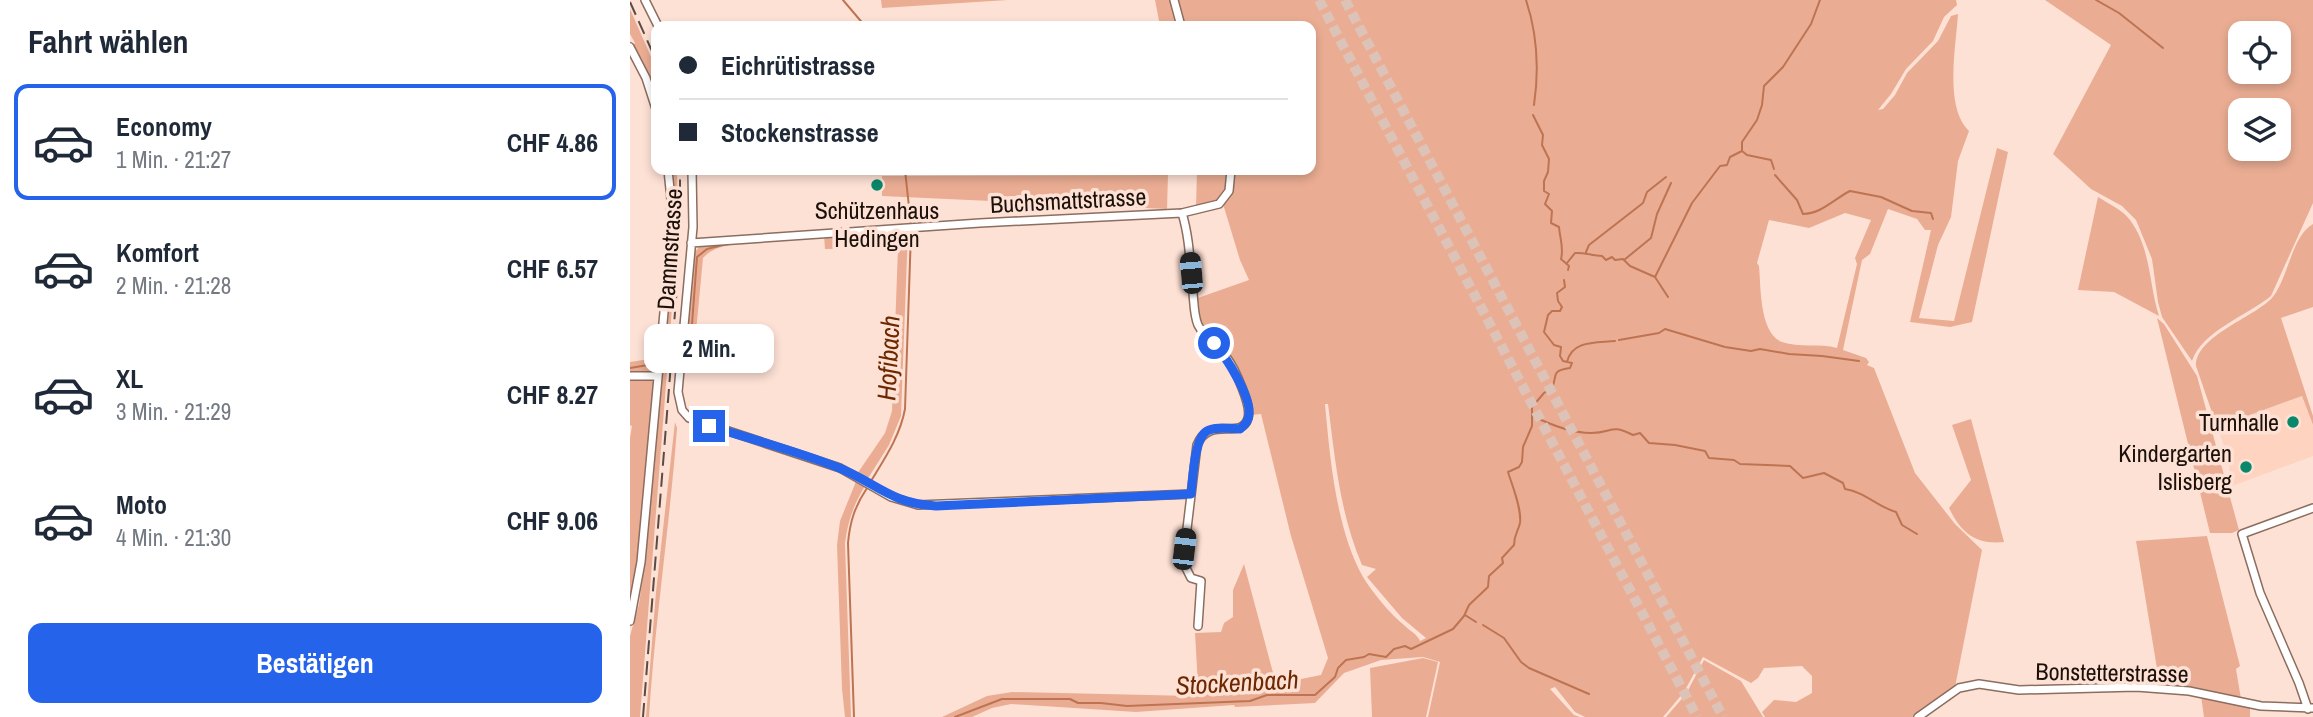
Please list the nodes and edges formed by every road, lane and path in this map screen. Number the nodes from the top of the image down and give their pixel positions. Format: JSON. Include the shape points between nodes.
{"nodes":[{"id":1,"x":645,"y":0,"type":"edge"},
{"id":2,"x":1174,"y":0,"type":"edge"},
{"id":3,"x":656,"y":21,"type":"edge"},
{"id":4,"x":1180,"y":21,"type":"edge"},
{"id":5,"x":630,"y":47,"type":"edge"},
{"id":6,"x":651,"y":93,"type":"edge"},
{"id":7,"x":669,"y":175,"type":"edge"},
{"id":8,"x":692,"y":175,"type":"edge"},
{"id":9,"x":1231,"y":175,"type":"edge"},
{"id":10,"x":1182,"y":213,"type":"junction"},
{"id":11,"x":691,"y":243,"type":"junction"},
{"id":12,"x":630,"y":376,"type":"edge"},
{"id":13,"x":658,"y":376,"type":"junction"},
{"id":14,"x":1191,"y":494,"type":"junction"},
{"id":15,"x":2313,"y":508,"type":"edge"},
{"id":16,"x":630,"y":621,"type":"edge"},
{"id":17,"x":1198,"y":625,"type":"dead end"},
{"id":18,"x":2311,"y":709,"type":"edge"},
{"id":19,"x":2281,"y":712,"type":"edge"},
{"id":20,"x":1918,"y":717,"type":"edge"}],
"edges":[{"from":1,"to":3,"type":"street"},
{"from":2,"to":4,"type":"street"},
{"from":5,"to":6,"type":"street"},
{"from":7,"to":13,"type":"street","via":[[670,247]]},
{"from":8,"to":11,"type":"street","name":"Dammstrasse"},
{"from":9,"to":10,"type":"street","name":"Buchsmattstrasse","via":[[1229,191],[1219,204]]},
{"from":10,"to":11,"type":"street","name":"Buchsmattstrasse"},
{"from":10,"to":14,"type":"street","via":[[1199,326],[1228,360],[1250,415],[1240,429],[1214,429],[1201,436]]},
{"from":11,"to":14,"type":"street","name":"Dammstrasse","via":[[678,392],[684,412],[699,422],[840,468],[891,497],[918,505]]},
{"from":12,"to":13,"type":"street"},
{"from":13,"to":16,"type":"street","via":[[641,562]]},
{"from":14,"to":17,"type":"street","via":[[1183,562],[1191,578],[1201,580]]},
{"from":15,"to":18,"type":"street","via":[[2242,534],[2260,593]]},
{"from":18,"to":19,"type":"street","name":"Bonstetterstrasse"},
{"from":19,"to":20,"type":"street","name":"Bonstetterstrasse","via":[[2176,690],[2019,690],[1979,684],[1959,688]]}]}
